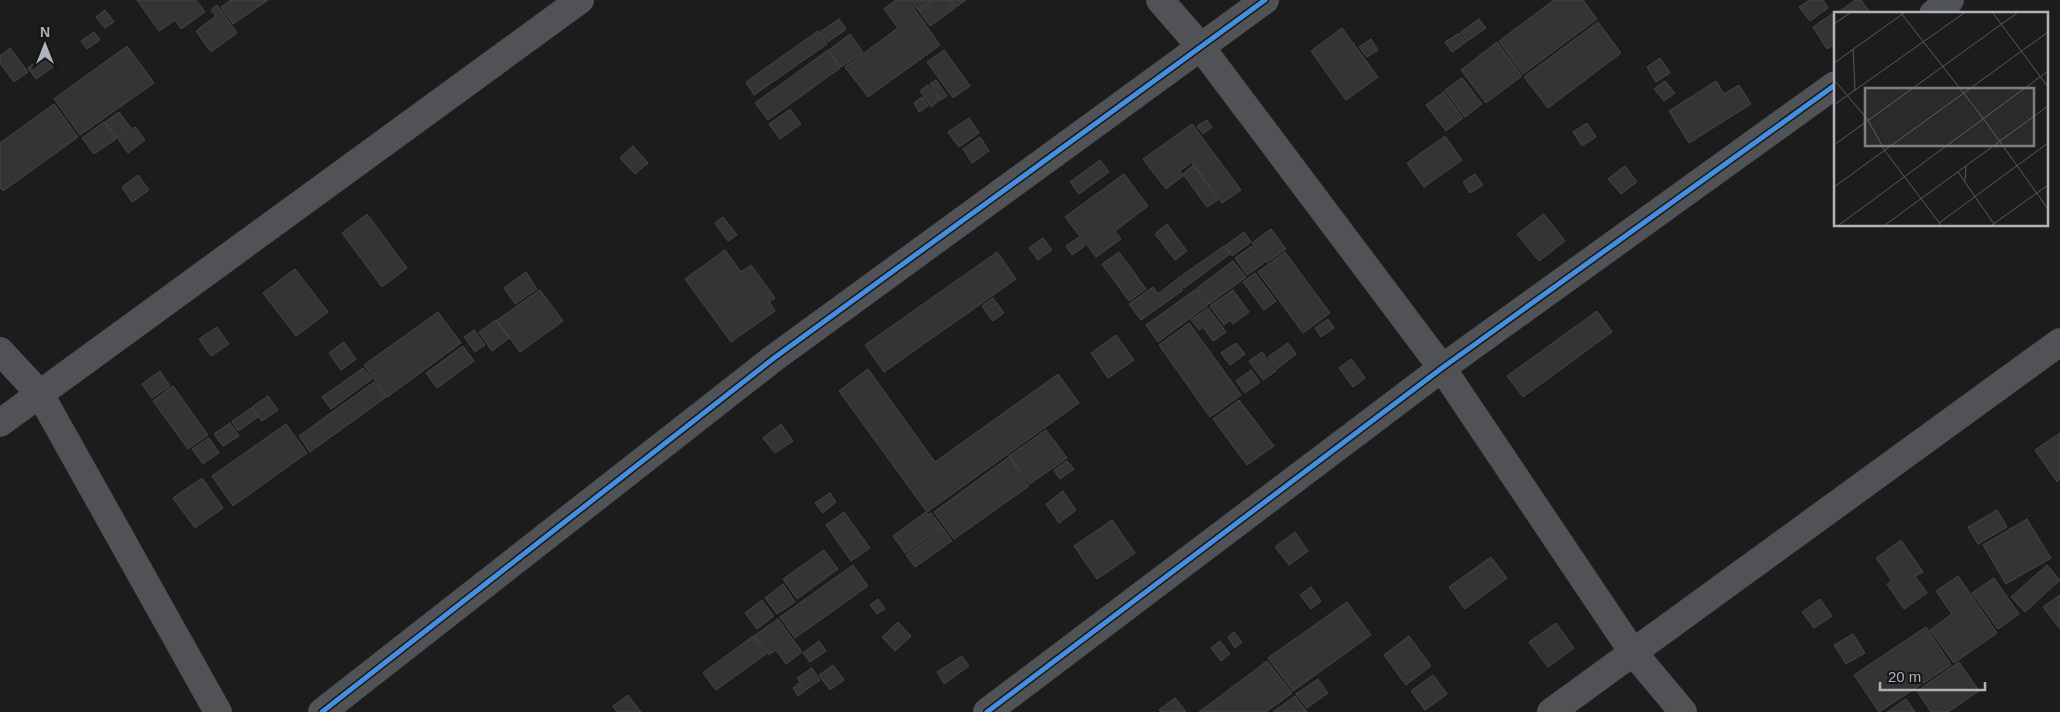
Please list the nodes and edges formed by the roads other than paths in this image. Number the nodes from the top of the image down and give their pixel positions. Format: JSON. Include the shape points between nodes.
{"nodes":[{"id":1,"x":580,"y":0,"type":"edge"},
{"id":2,"x":1160,"y":0,"type":"edge"},
{"id":3,"x":1265,"y":0,"type":"edge"},
{"id":4,"x":1950,"y":0,"type":"edge"},
{"id":5,"x":1935,"y":12,"type":"edge"},
{"id":6,"x":1200,"y":46,"type":"junction"},
{"id":7,"x":1834,"y":86,"type":"edge"},
{"id":8,"x":2060,"y":342,"type":"edge"},
{"id":9,"x":0,"y":351,"type":"edge"},
{"id":10,"x":1442,"y":368,"type":"junction"},
{"id":11,"x":40,"y":394,"type":"junction"},
{"id":12,"x":0,"y":423,"type":"edge"},
{"id":13,"x":1632,"y":652,"type":"junction"},
{"id":14,"x":218,"y":712,"type":"edge"},
{"id":15,"x":322,"y":712,"type":"edge"},
{"id":16,"x":987,"y":712,"type":"edge"},
{"id":17,"x":1551,"y":712,"type":"edge"},
{"id":18,"x":1683,"y":712,"type":"edge"}],
"edges":[{"from":1,"to":11,"type":"street"},
{"from":2,"to":6,"type":"street"},
{"from":3,"to":6,"type":"street"},
{"from":4,"to":5,"type":"street"},
{"from":6,"to":10,"type":"street"},
{"from":6,"to":15,"type":"street","via":[[774,358]]},
{"from":7,"to":10,"type":"street"},
{"from":8,"to":13,"type":"street"},
{"from":9,"to":11,"type":"street"},
{"from":10,"to":13,"type":"street"},
{"from":10,"to":16,"type":"street"},
{"from":11,"to":12,"type":"street"},
{"from":11,"to":14,"type":"street"},
{"from":13,"to":17,"type":"street"},
{"from":13,"to":18,"type":"street"}]}
